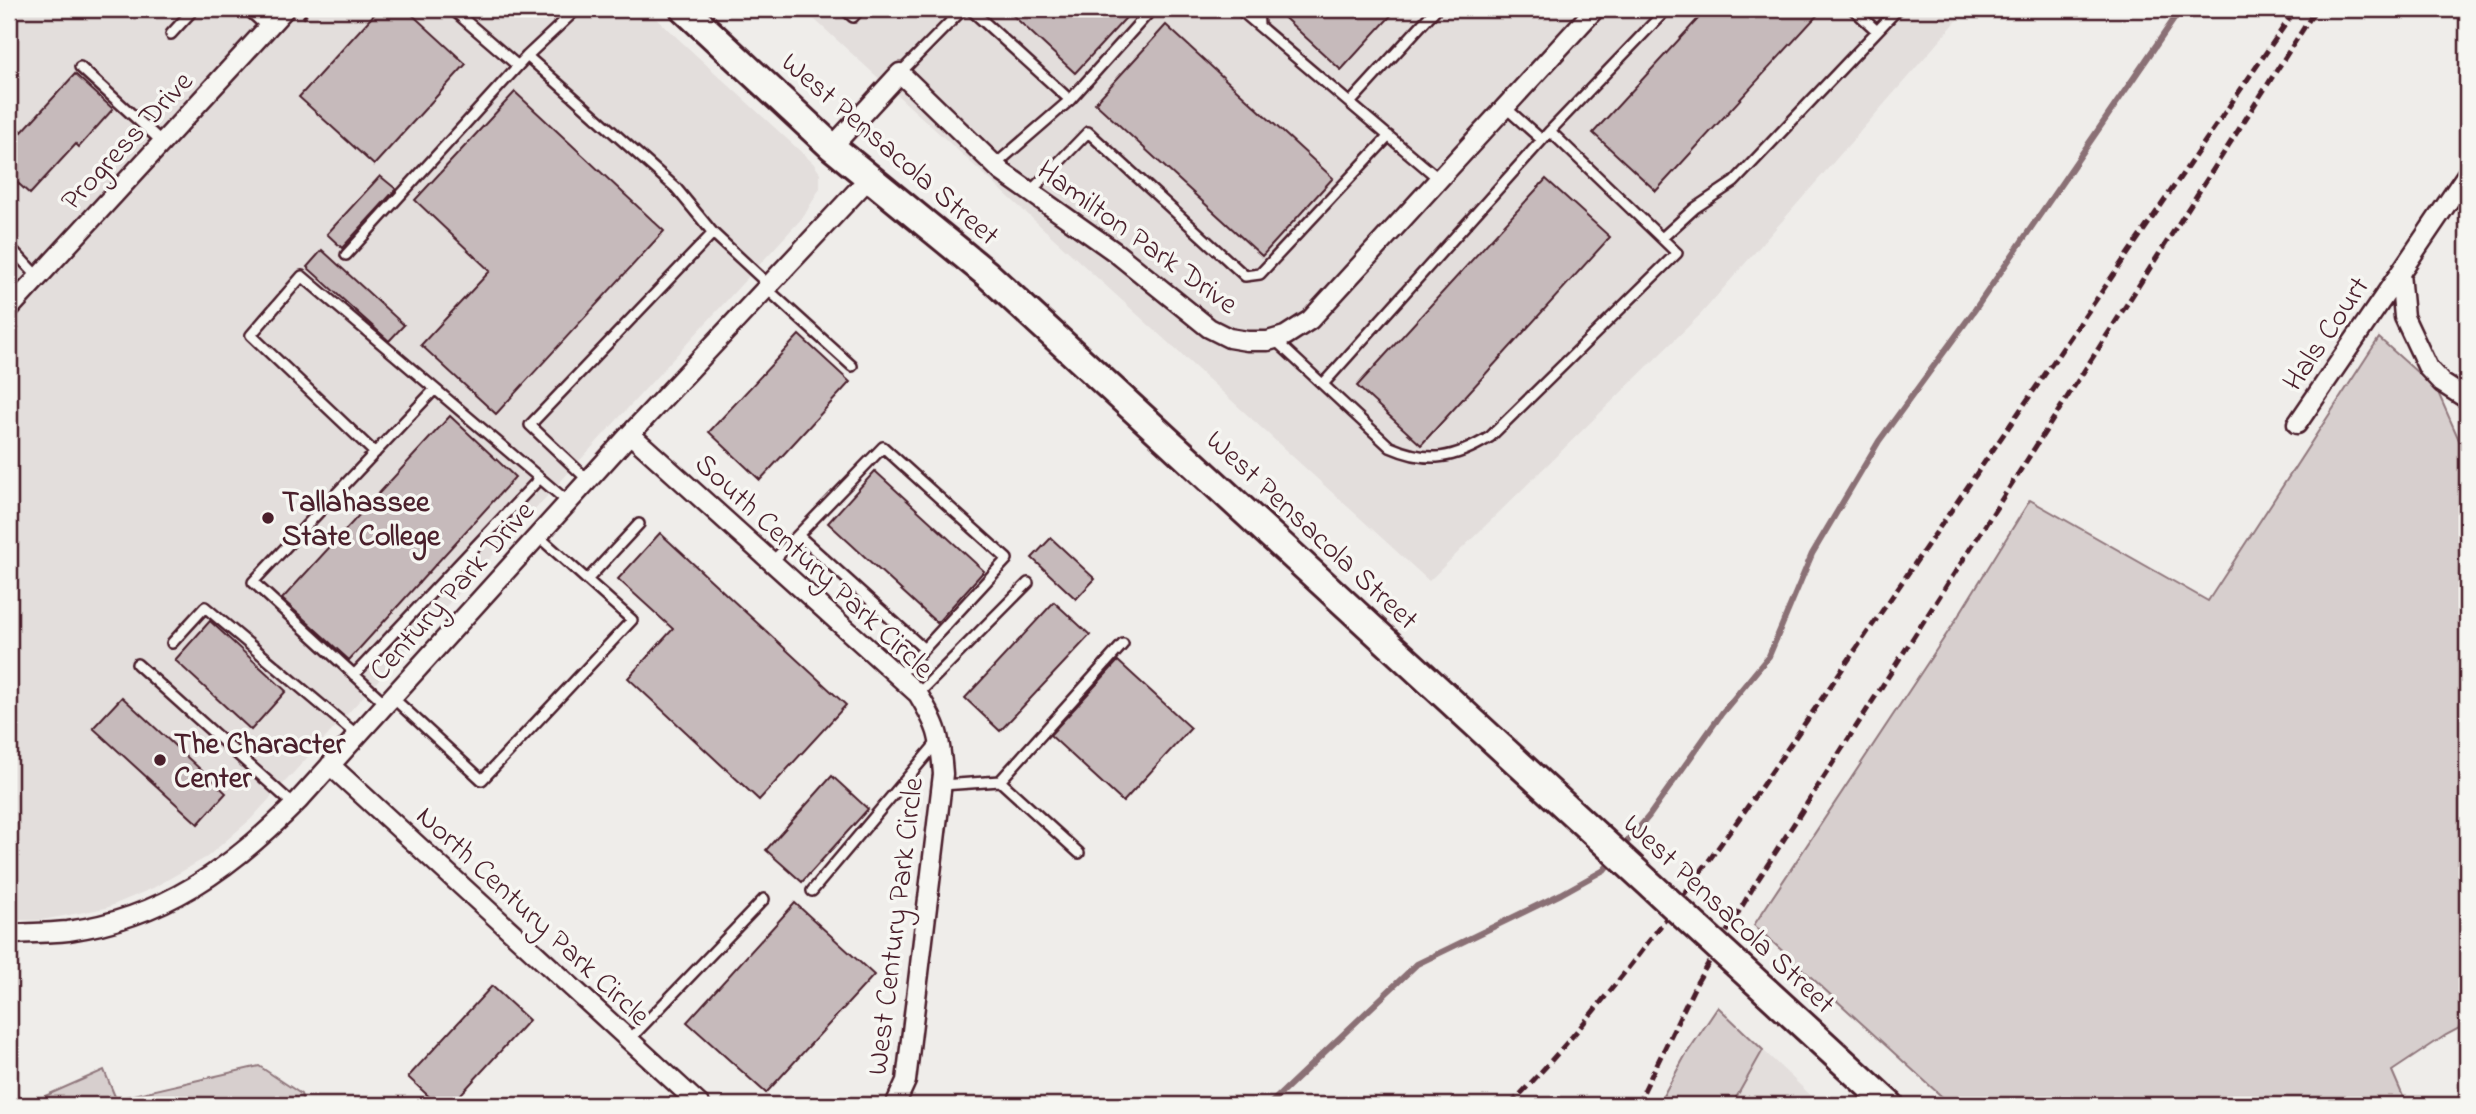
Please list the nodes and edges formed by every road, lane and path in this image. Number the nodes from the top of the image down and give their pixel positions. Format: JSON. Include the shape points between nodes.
{"nodes":[{"id":1,"x":194,"y":9,"type":"edge"},
{"id":2,"x":247,"y":9,"type":"edge"},
{"id":3,"x":285,"y":9,"type":"edge"},
{"id":4,"x":452,"y":9,"type":"edge"},
{"id":5,"x":577,"y":9,"type":"edge"},
{"id":6,"x":684,"y":9,"type":"edge"},
{"id":7,"x":844,"y":9,"type":"edge"},
{"id":8,"x":860,"y":9,"type":"edge"},
{"id":9,"x":964,"y":9,"type":"edge"},
{"id":10,"x":970,"y":9,"type":"edge"},
{"id":11,"x":1152,"y":9,"type":"edge"},
{"id":12,"x":1239,"y":9,"type":"edge"},
{"id":13,"x":1258,"y":9,"type":"edge"},
{"id":14,"x":1436,"y":9,"type":"edge"},
{"id":15,"x":1595,"y":9,"type":"edge"},
{"id":16,"x":1667,"y":9,"type":"edge"},
{"id":17,"x":1853,"y":9,"type":"edge"},
{"id":18,"x":1898,"y":9,"type":"edge"},
{"id":19,"x":1259,"y":25,"type":"junction"},
{"id":20,"x":268,"y":27,"type":"junction"},
{"id":21,"x":1877,"y":31,"type":"junction"},
{"id":22,"x":171,"y":34,"type":"dead end"},
{"id":23,"x":527,"y":56,"type":"junction"},
{"id":24,"x":518,"y":66,"type":"junction"},
{"id":25,"x":80,"y":67,"type":"dead end"},
{"id":26,"x":900,"y":73,"type":"junction"},
{"id":27,"x":1070,"y":100,"type":"junction"},
{"id":28,"x":1350,"y":103,"type":"junction"},
{"id":29,"x":1505,"y":107,"type":"junction"},
{"id":30,"x":1550,"y":131,"type":"junction"},
{"id":31,"x":1389,"y":136,"type":"junction"},
{"id":32,"x":1542,"y":140,"type":"junction"},
{"id":33,"x":162,"y":142,"type":"junction"},
{"id":34,"x":832,"y":146,"type":"junction"},
{"id":35,"x":995,"y":165,"type":"junction"},
{"id":36,"x":2467,"y":174,"type":"edge"},
{"id":37,"x":870,"y":177,"type":"junction"},
{"id":38,"x":1439,"y":179,"type":"junction"},
{"id":39,"x":1030,"y":192,"type":"junction"},
{"id":40,"x":713,"y":233,"type":"junction"},
{"id":41,"x":1662,"y":238,"type":"junction"},
{"id":42,"x":9,"y":246,"type":"edge"},
{"id":43,"x":346,"y":255,"type":"dead end"},
{"id":44,"x":2400,"y":273,"type":"junction"},
{"id":45,"x":38,"y":277,"type":"junction"},
{"id":46,"x":767,"y":286,"type":"junction"},
{"id":47,"x":9,"y":309,"type":"edge"},
{"id":48,"x":1274,"y":339,"type":"junction"},
{"id":49,"x":852,"y":366,"type":"dead end"},
{"id":50,"x":1323,"y":384,"type":"junction"},
{"id":51,"x":435,"y":389,"type":"junction"},
{"id":52,"x":2467,"y":399,"type":"edge"},
{"id":53,"x":2297,"y":424,"type":"dead end"},
{"id":54,"x":630,"y":433,"type":"junction"},
{"id":55,"x":375,"y":453,"type":"junction"},
{"id":56,"x":540,"y":478,"type":"junction"},
{"id":57,"x":588,"y":480,"type":"junction"},
{"id":58,"x":568,"y":502,"type":"junction"},
{"id":59,"x":639,"y":523,"type":"dead end"},
{"id":60,"x":798,"y":535,"type":"junction"},
{"id":61,"x":538,"y":536,"type":"junction"},
{"id":62,"x":772,"y":562,"type":"junction"},
{"id":63,"x":587,"y":580,"type":"junction"},
{"id":64,"x":1028,"y":583,"type":"dead end"},
{"id":65,"x":172,"y":643,"type":"dead end"},
{"id":66,"x":1123,"y":643,"type":"dead end"},
{"id":67,"x":924,"y":649,"type":"junction"},
{"id":68,"x":137,"y":664,"type":"dead end"},
{"id":69,"x":354,"y":675,"type":"junction"},
{"id":70,"x":899,"y":676,"type":"junction"},
{"id":71,"x":918,"y":694,"type":"junction"},
{"id":72,"x":389,"y":701,"type":"junction"},
{"id":73,"x":357,"y":735,"type":"junction"},
{"id":74,"x":941,"y":745,"type":"junction"},
{"id":75,"x":330,"y":765,"type":"junction"},
{"id":76,"x":1000,"y":781,"type":"junction"},
{"id":77,"x":942,"y":785,"type":"junction"},
{"id":78,"x":294,"y":805,"type":"junction"},
{"id":79,"x":1079,"y":853,"type":"dead end"},
{"id":80,"x":812,"y":891,"type":"dead end"},
{"id":81,"x":764,"y":899,"type":"dead end"},
{"id":82,"x":9,"y":934,"type":"edge"},
{"id":83,"x":629,"y":1040,"type":"junction"},
{"id":84,"x":700,"y":1105,"type":"edge"},
{"id":85,"x":895,"y":1105,"type":"edge"},
{"id":86,"x":1889,"y":1105,"type":"edge"}],
"edges":[{"from":1,"to":22,"type":"lane"},
{"from":2,"to":20,"type":"lane"},
{"from":3,"to":20,"type":"street","name":"Progress Drive"},
{"from":4,"to":24,"type":"lane"},
{"from":5,"to":23,"type":"lane"},
{"from":6,"to":34,"type":"main road","name":"West Pensacola Street"},
{"from":7,"to":8,"type":"lane","via":[[853,17]]},
{"from":9,"to":26,"type":"lane"},
{"from":10,"to":27,"type":"lane"},
{"from":11,"to":27,"type":"lane"},
{"from":12,"to":19,"type":"lane"},
{"from":13,"to":19,"type":"lane"},
{"from":14,"to":28,"type":"lane"},
{"from":15,"to":29,"type":"street","name":"Hamilton Park Drive"},
{"from":16,"to":30,"type":"lane"},
{"from":17,"to":21,"type":"lane"},
{"from":18,"to":21,"type":"lane"},
{"from":19,"to":28,"type":"lane"},
{"from":20,"to":33,"type":"street","name":"Progress Drive"},
{"from":21,"to":41,"type":"lane","via":[[1734,182]]},
{"from":23,"to":24,"type":"lane"},
{"from":23,"to":40,"type":"lane","via":[[676,188]]},
{"from":24,"to":43,"type":"lane"},
{"from":25,"to":33,"type":"lane"},
{"from":26,"to":34,"type":"street"},
{"from":26,"to":35,"type":"street","name":"Hamilton Park Drive"},
{"from":27,"to":35,"type":"lane"},
{"from":28,"to":31,"type":"lane"},
{"from":29,"to":32,"type":"lane"},
{"from":29,"to":38,"type":"street","name":"Hamilton Park Drive"},
{"from":30,"to":32,"type":"lane"},
{"from":30,"to":41,"type":"lane"},
{"from":31,"to":38,"type":"lane"},
{"from":31,"to":39,"type":"lane","via":[[1260,274],[1245,276],[1088,132]]},
{"from":32,"to":50,"type":"lane"},
{"from":33,"to":45,"type":"street","name":"Progress Drive"},
{"from":34,"to":37,"type":"main road","name":"West Pensacola Street"},
{"from":35,"to":39,"type":"street","name":"Hamilton Park Drive"},
{"from":36,"to":44,"type":"street","name":"Hals Court"},
{"from":37,"to":46,"type":"street","name":"Century Park Drive"},
{"from":37,"to":86,"type":"main road","name":"West Pensacola Street","bridge":true,"via":[[987,274]]},
{"from":38,"to":48,"type":"street","name":"Hamilton Park Drive","via":[[1310,320]]},
{"from":39,"to":48,"type":"street","name":"Hamilton Park Drive","via":[[1115,252],[1209,328],[1229,338]]},
{"from":40,"to":46,"type":"lane"},
{"from":40,"to":57,"type":"lane","via":[[530,425]]},
{"from":41,"to":50,"type":"lane","via":[[1677,253],[1490,438],[1469,450],[1413,457],[1390,447]]},
{"from":42,"to":45,"type":"lane"},
{"from":44,"to":52,"type":"street","via":[[2404,317],[2428,368]]},
{"from":44,"to":53,"type":"street","name":"Hals Court"},
{"from":45,"to":47,"type":"street","name":"Progress Drive"},
{"from":46,"to":49,"type":"lane"},
{"from":46,"to":54,"type":"street","name":"Century Park Drive"},
{"from":48,"to":50,"type":"lane"},
{"from":51,"to":55,"type":"lane"},
{"from":51,"to":55,"type":"lane","via":[[302,276],[251,335]]},
{"from":51,"to":56,"type":"lane"},
{"from":54,"to":57,"type":"street","name":"Century Park Drive"},
{"from":54,"to":62,"type":"street","name":"South Century Park Circle"},
{"from":55,"to":69,"type":"lane","via":[[253,583]]},
{"from":56,"to":58,"type":"lane"},
{"from":56,"to":69,"type":"lane"},
{"from":57,"to":58,"type":"street","name":"Century Park Drive"},
{"from":58,"to":61,"type":"street","name":"Century Park Drive"},
{"from":59,"to":63,"type":"lane"},
{"from":60,"to":62,"type":"lane"},
{"from":60,"to":67,"type":"lane"},
{"from":60,"to":67,"type":"lane","via":[[883,447],[1007,559]]},
{"from":61,"to":63,"type":"lane"},
{"from":61,"to":72,"type":"street","name":"Century Park Drive"},
{"from":62,"to":70,"type":"street","name":"South Century Park Circle"},
{"from":63,"to":72,"type":"lane","via":[[632,620],[482,780]]},
{"from":64,"to":71,"type":"lane"},
{"from":65,"to":73,"type":"lane","via":[[205,607]]},
{"from":66,"to":76,"type":"lane"},
{"from":67,"to":70,"type":"lane"},
{"from":68,"to":78,"type":"lane"},
{"from":69,"to":72,"type":"lane"},
{"from":70,"to":71,"type":"street","name":"South Century Park Circle"},
{"from":71,"to":74,"type":"street","name":"South Century Park Circle","via":[[936,724]]},
{"from":72,"to":73,"type":"street","name":"Century Park Drive"},
{"from":73,"to":75,"type":"street","name":"Century Park Drive"},
{"from":74,"to":77,"type":"street","name":"West Century Park Circle"},
{"from":74,"to":80,"type":"lane"},
{"from":75,"to":78,"type":"street","name":"Century Park Drive"},
{"from":75,"to":83,"type":"street","name":"North Century Park Circle"},
{"from":76,"to":77,"type":"lane"},
{"from":76,"to":79,"type":"lane"},
{"from":77,"to":85,"type":"street","name":"West Century Park Circle","via":[[906,1081]]},
{"from":78,"to":82,"type":"street","name":"Century Park Drive","via":[[251,846],[180,896],[98,924]]},
{"from":81,"to":83,"type":"lane"},
{"from":83,"to":84,"type":"street","name":"North Century Park Circle"}]}
